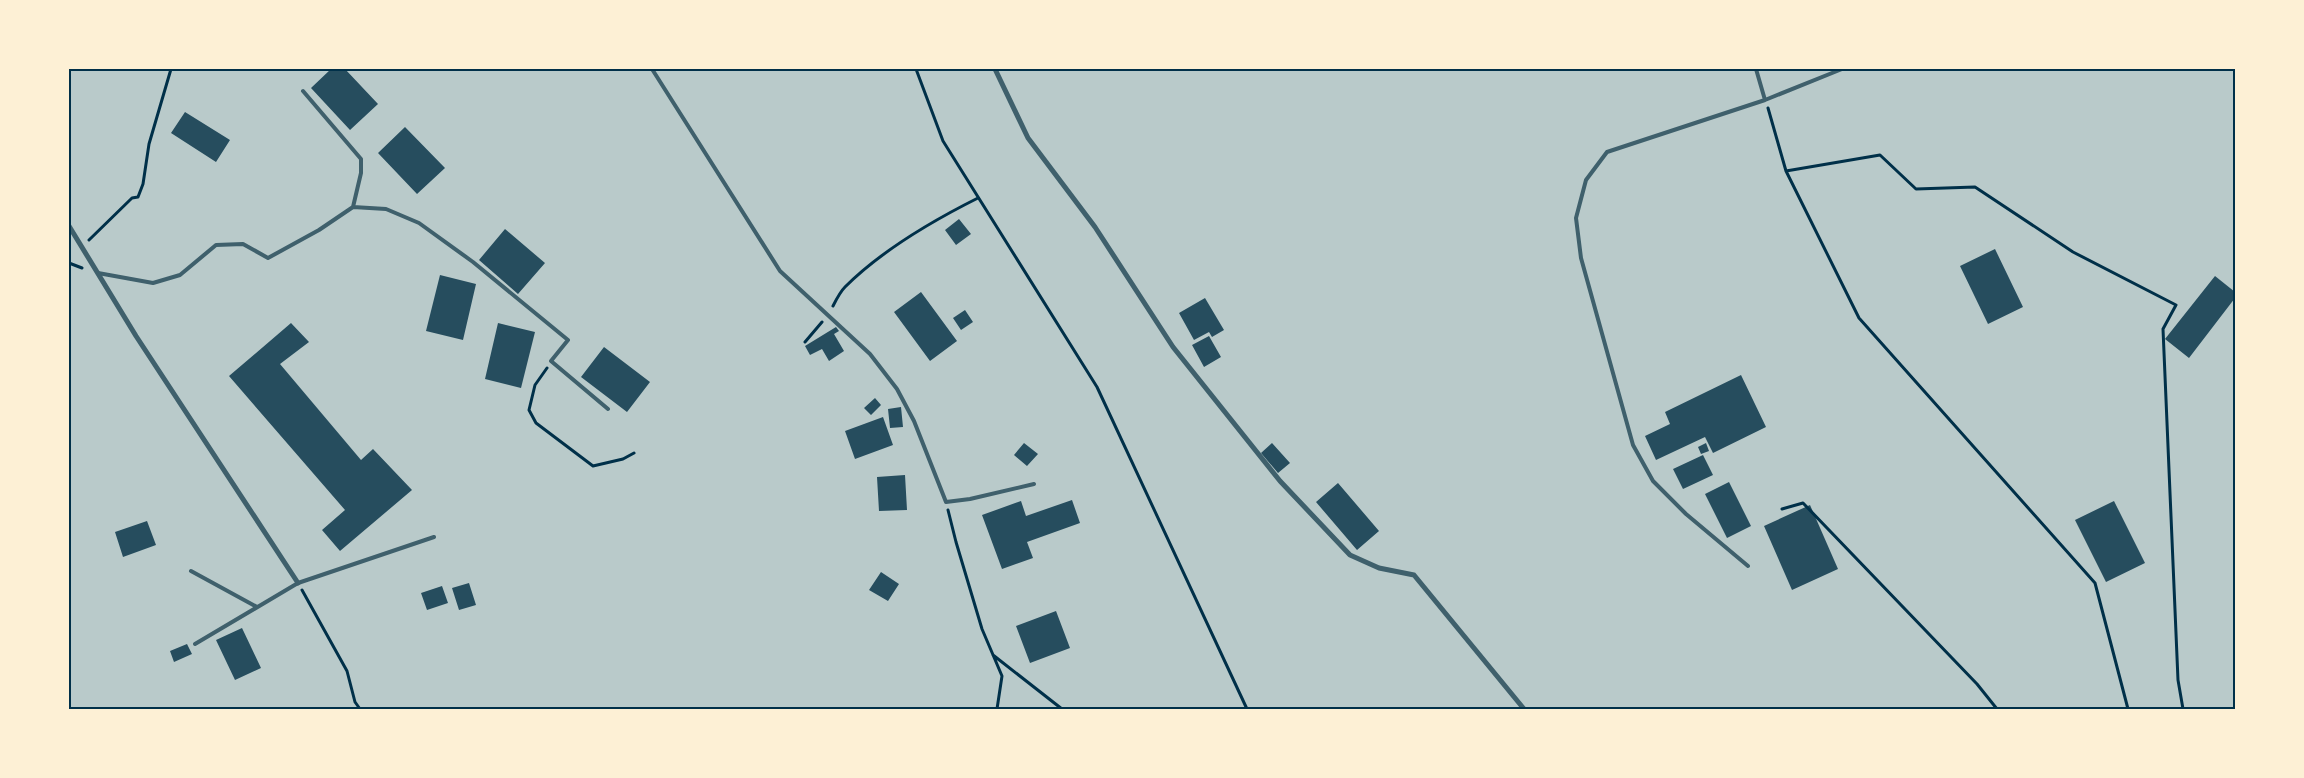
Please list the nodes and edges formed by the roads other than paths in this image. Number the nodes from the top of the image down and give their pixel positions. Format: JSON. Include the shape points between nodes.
{"nodes":[{"id":1,"x":652,"y":69,"type":"edge"},
{"id":2,"x":995,"y":69,"type":"edge"},
{"id":3,"x":1756,"y":69,"type":"edge"},
{"id":4,"x":1842,"y":69,"type":"edge"},
{"id":5,"x":303,"y":91,"type":"dead end"},
{"id":6,"x":1765,"y":100,"type":"junction"},
{"id":7,"x":353,"y":207,"type":"junction"},
{"id":8,"x":69,"y":226,"type":"edge"},
{"id":9,"x":98,"y":273,"type":"junction"},
{"id":10,"x":608,"y":409,"type":"dead end"},
{"id":11,"x":1034,"y":484,"type":"dead end"},
{"id":12,"x":434,"y":537,"type":"dead end"},
{"id":13,"x":1748,"y":566,"type":"dead end"},
{"id":14,"x":191,"y":571,"type":"dead end"},
{"id":15,"x":298,"y":583,"type":"junction"},
{"id":16,"x":256,"y":607,"type":"junction"},
{"id":17,"x":195,"y":644,"type":"dead end"},
{"id":18,"x":1524,"y":709,"type":"edge"}],
"edges":[{"from":1,"to":11,"type":"lane","via":[[780,271],[870,354],[897,389],[914,421],[946,502]]},
{"from":2,"to":18,"type":"street","via":[[1028,138],[1095,227],[1173,347],[1280,481],[1350,555],[1380,568],[1414,576]]},
{"from":3,"to":6,"type":"lane"},
{"from":4,"to":6,"type":"lane"},
{"from":5,"to":7,"type":"lane","via":[[361,159]]},
{"from":6,"to":13,"type":"lane","via":[[1607,152],[1586,180],[1576,218],[1581,258],[1633,445],[1653,481],[1686,514]]},
{"from":7,"to":9,"type":"lane","via":[[268,258],[244,244],[216,246],[180,275],[153,283]]},
{"from":7,"to":10,"type":"lane","via":[[386,209],[419,223],[473,262],[568,340],[551,361]]},
{"from":8,"to":9,"type":"street"},
{"from":9,"to":15,"type":"street"},
{"from":12,"to":15,"type":"lane"},
{"from":14,"to":16,"type":"lane"},
{"from":15,"to":16,"type":"lane"},
{"from":16,"to":17,"type":"lane"}]}
